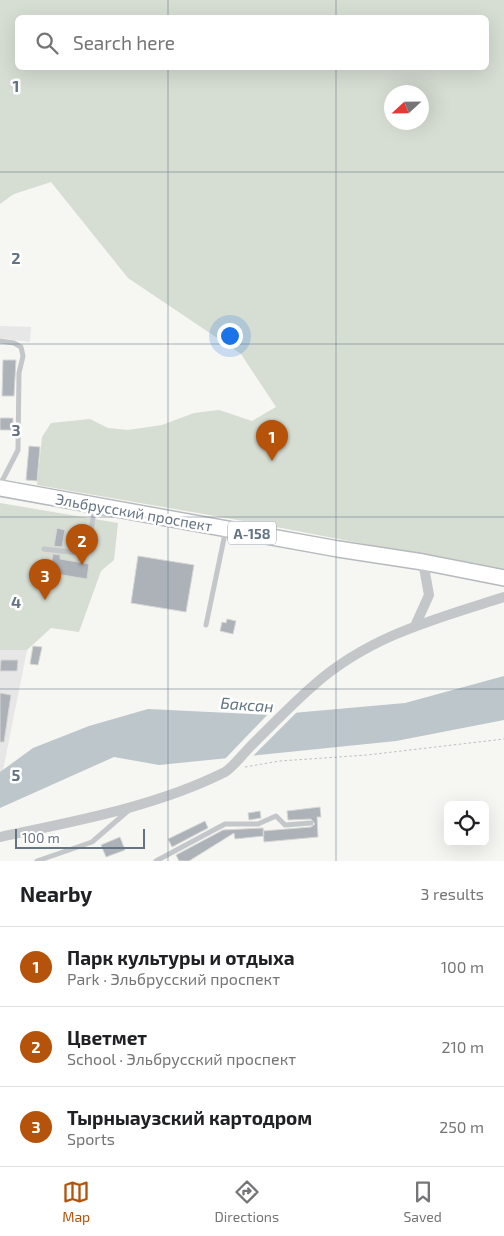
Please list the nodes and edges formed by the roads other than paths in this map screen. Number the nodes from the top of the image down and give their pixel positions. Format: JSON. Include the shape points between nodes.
{"nodes":[{"id":1,"x":0,"y":341,"type":"edge"},
{"id":2,"x":0,"y":487,"type":"edge"},
{"id":3,"x":95,"y":505,"type":"junction"},
{"id":4,"x":226,"y":529,"type":"junction"},
{"id":5,"x":44,"y":549,"type":"dead end"},
{"id":6,"x":423,"y":562,"type":"junction"},
{"id":7,"x":504,"y":578,"type":"edge"},
{"id":8,"x":504,"y":597,"type":"edge"},
{"id":9,"x":206,"y":625,"type":"dead end"},
{"id":10,"x":415,"y":626,"type":"junction"},
{"id":11,"x":135,"y":805,"type":"junction"},
{"id":12,"x":311,"y":823,"type":"dead end"},
{"id":13,"x":0,"y":837,"type":"edge"},
{"id":14,"x":37,"y":861,"type":"edge"},
{"id":15,"x":156,"y":861,"type":"edge"}],
"edges":[{"from":1,"to":2,"type":"lane","via":[[21,347],[24,356],[19,373],[18,450]]},
{"from":2,"to":3,"type":"main road","name":"Эльбрусский проспект","number":"А-158"},
{"from":3,"to":4,"type":"main road","name":"Эльбрусский проспект","number":"А-158"},
{"from":3,"to":5,"type":"lane","via":[[87,554]]},
{"from":4,"to":6,"type":"main road","name":"Эльбрусский проспект","number":"А-158"},
{"from":4,"to":9,"type":"lane"},
{"from":6,"to":7,"type":"main road","name":"Эльбрусский проспект","number":"А-158"},
{"from":6,"to":10,"type":"street","via":[[429,595]]},
{"from":8,"to":10,"type":"street"},
{"from":10,"to":11,"type":"street","via":[[378,641],[337,665],[289,707],[227,771],[175,793]]},
{"from":11,"to":13,"type":"street"},
{"from":11,"to":14,"type":"lane","via":[[92,842]]},
{"from":12,"to":15,"type":"lane","via":[[285,825],[276,816],[258,824],[225,824]]}]}
